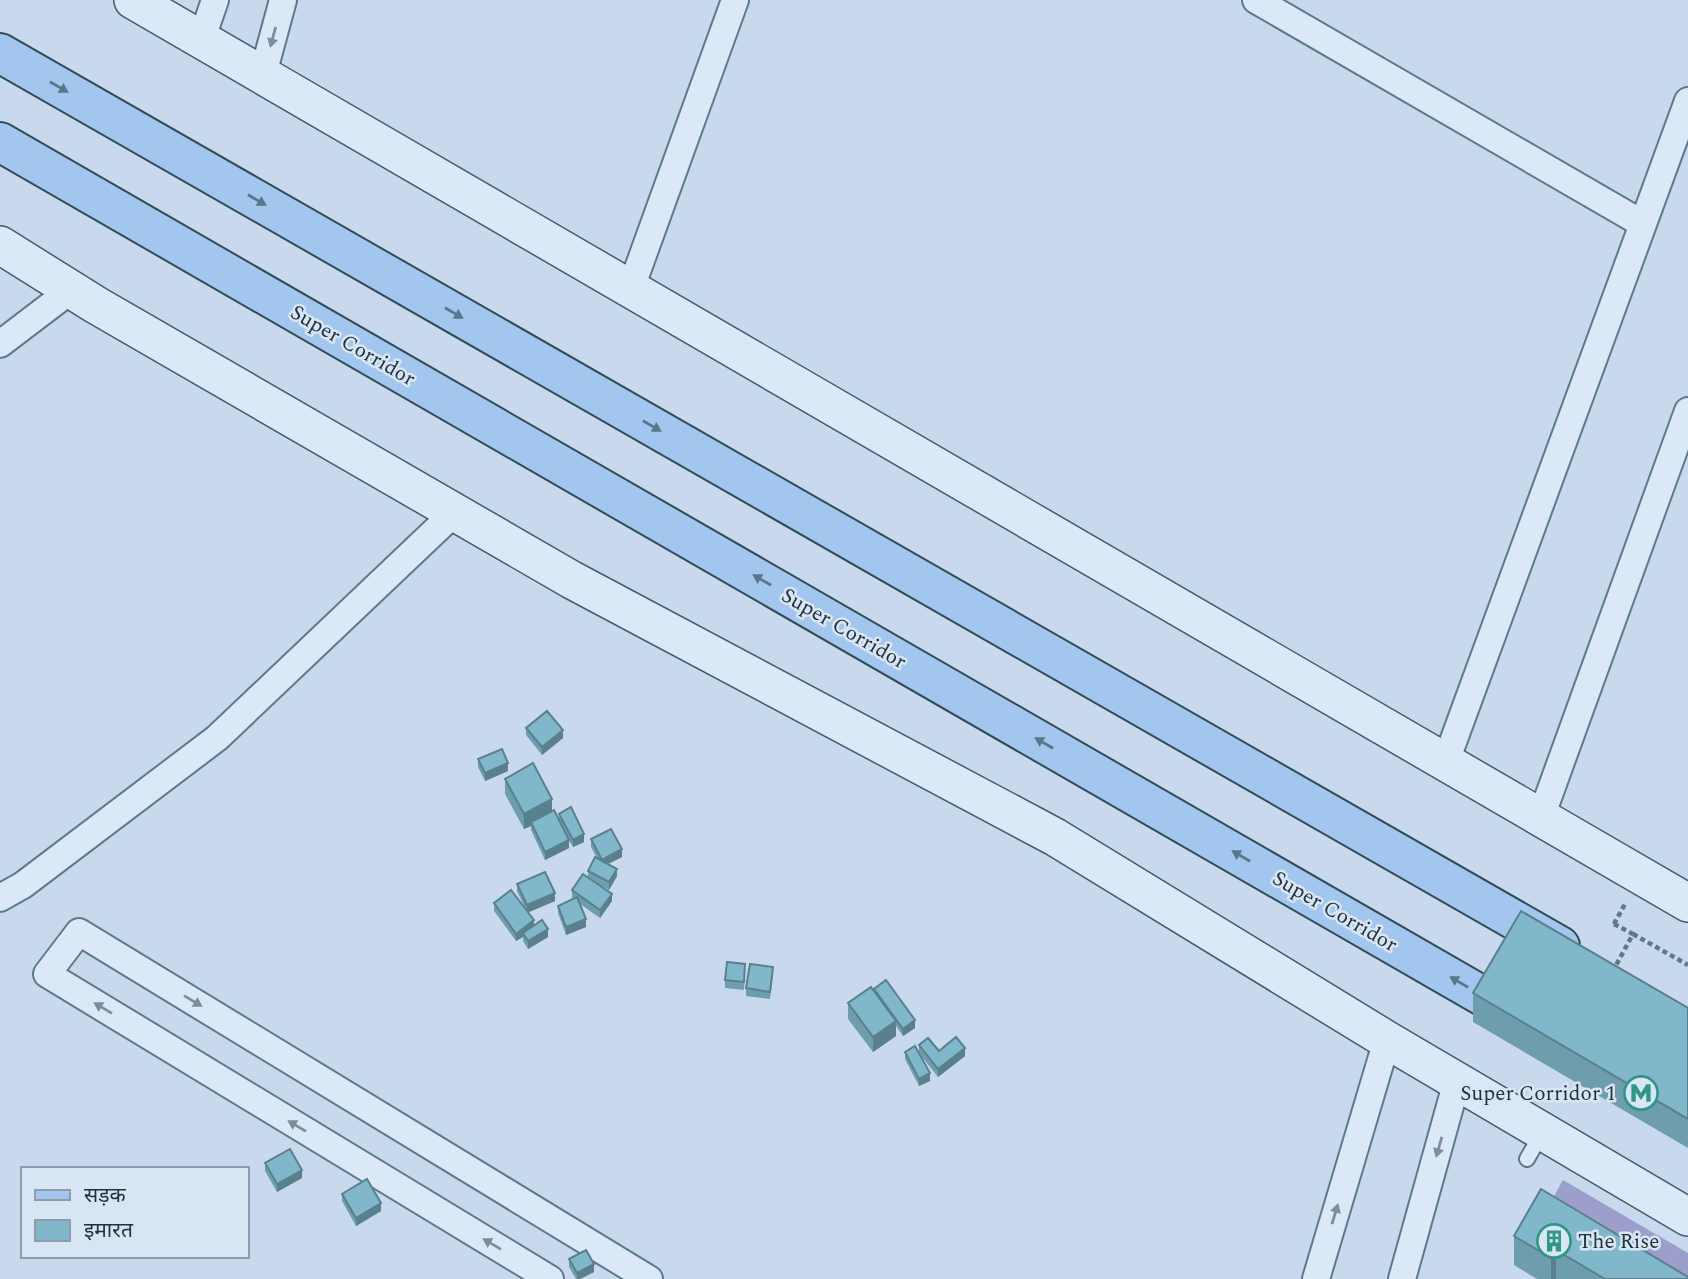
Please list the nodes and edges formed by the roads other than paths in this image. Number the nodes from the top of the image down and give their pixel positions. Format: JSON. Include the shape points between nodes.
{"nodes":[{"id":1,"x":133,"y":0,"type":"edge"},
{"id":2,"x":215,"y":0,"type":"edge"},
{"id":3,"x":283,"y":0,"type":"edge"},
{"id":4,"x":735,"y":0,"type":"edge"},
{"id":5,"x":1256,"y":0,"type":"edge"},
{"id":6,"x":201,"y":41,"type":"junction"},
{"id":7,"x":0,"y":53,"type":"edge"},
{"id":8,"x":263,"y":74,"type":"junction"},
{"id":9,"x":1688,"y":101,"type":"edge"},
{"id":10,"x":0,"y":142,"type":"edge"},
{"id":11,"x":1643,"y":224,"type":"junction"},
{"id":12,"x":0,"y":245,"type":"edge"},
{"id":13,"x":631,"y":288,"type":"junction"},
{"id":14,"x":72,"y":290,"type":"junction"},
{"id":15,"x":0,"y":344,"type":"edge"},
{"id":16,"x":1688,"y":411,"type":"edge"},
{"id":17,"x":455,"y":512,"type":"junction"},
{"id":18,"x":1446,"y":761,"type":"junction"},
{"id":19,"x":1541,"y":817,"type":"junction"},
{"id":20,"x":0,"y":898,"type":"edge"},
{"id":21,"x":1688,"y":903,"type":"edge"},
{"id":22,"x":1600,"y":970,"type":"edge"},
{"id":23,"x":1555,"y":1038,"type":"edge"},
{"id":24,"x":1387,"y":1040,"type":"junction"},
{"id":25,"x":1457,"y":1081,"type":"junction"},
{"id":26,"x":1688,"y":1217,"type":"edge"},
{"id":27,"x":550,"y":1279,"type":"edge"},
{"id":28,"x":649,"y":1279,"type":"edge"},
{"id":29,"x":1316,"y":1279,"type":"edge"},
{"id":30,"x":1402,"y":1279,"type":"edge"}],
"edges":[{"from":1,"to":6,"type":"street"},
{"from":2,"to":6,"type":"street"},
{"from":3,"to":8,"type":"street","one_way":true},
{"from":4,"to":13,"type":"street"},
{"from":5,"to":11,"type":"street"},
{"from":6,"to":8,"type":"street"},
{"from":7,"to":22,"type":"main road","one_way":true},
{"from":8,"to":13,"type":"street"},
{"from":9,"to":11,"type":"street"},
{"from":23,"to":10,"type":"main road","name":"Super Corridor","one_way":true},
{"from":11,"to":18,"type":"street"},
{"from":12,"to":14,"type":"street"},
{"from":13,"to":18,"type":"street"},
{"from":14,"to":15,"type":"street"},
{"from":14,"to":17,"type":"street"},
{"from":16,"to":19,"type":"street"},
{"from":17,"to":20,"type":"street","via":[[217,738]]},
{"from":17,"to":24,"type":"street","via":[[572,580],[1055,836]]},
{"from":18,"to":19,"type":"street"},
{"from":19,"to":21,"type":"street"},
{"from":24,"to":25,"type":"street"},
{"from":29,"to":24,"type":"street","one_way":true},
{"from":25,"to":26,"type":"street","via":[[1535,1145]]},
{"from":25,"to":30,"type":"street","one_way":true},
{"from":27,"to":28,"type":"street","one_way":true,"via":[[47,974],[79,932]]}]}
